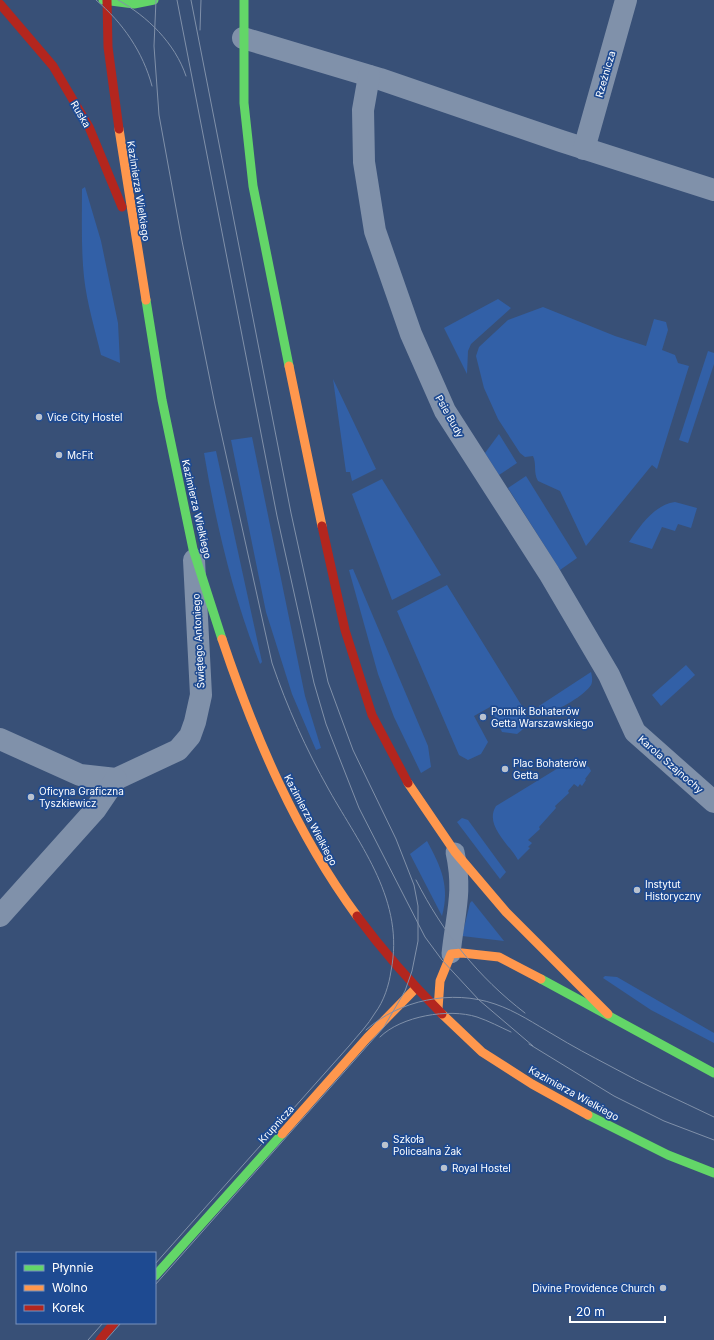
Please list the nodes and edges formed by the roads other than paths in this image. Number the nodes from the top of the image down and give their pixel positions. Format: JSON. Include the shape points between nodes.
{"nodes":[{"id":1,"x":105,"y":0,"type":"edge"},
{"id":2,"x":154,"y":0,"type":"edge"},
{"id":3,"x":244,"y":0,"type":"edge"},
{"id":4,"x":626,"y":0,"type":"edge"},
{"id":5,"x":0,"y":4,"type":"edge"},
{"id":6,"x":243,"y":38,"type":"junction"},
{"id":7,"x":369,"y":76,"type":"junction"},
{"id":8,"x":584,"y":148,"type":"junction"},
{"id":9,"x":714,"y":190,"type":"edge"},
{"id":10,"x":136,"y":239,"type":"junction"},
{"id":11,"x":193,"y":548,"type":"junction"},
{"id":12,"x":620,"y":702,"type":"joint"},
{"id":13,"x":0,"y":739,"type":"edge"},
{"id":14,"x":116,"y":779,"type":"junction"},
{"id":15,"x":714,"y":802,"type":"edge"},
{"id":16,"x":455,"y":852,"type":"junction"},
{"id":17,"x":0,"y":916,"type":"edge"},
{"id":18,"x":450,"y":954,"type":"junction"},
{"id":19,"x":416,"y":988,"type":"junction"},
{"id":20,"x":438,"y":1009,"type":"junction"},
{"id":21,"x":608,"y":1014,"type":"junction"},
{"id":22,"x":714,"y":1073,"type":"edge"},
{"id":23,"x":714,"y":1173,"type":"edge"},
{"id":24,"x":156,"y":1275,"type":"edge"},
{"id":25,"x":113,"y":1324,"type":"edge"},
{"id":26,"x":100,"y":1340,"type":"edge"}],
"edges":[{"from":1,"to":2,"type":"main road","via":[[134,4]]},
{"from":1,"to":10,"type":"main road","name":"Kazimierza Wielkiego","via":[[113,89]]},
{"from":3,"to":6,"type":"main road"},
{"from":4,"to":8,"type":"street","name":"Rzeźnicza"},
{"from":5,"to":10,"type":"main road","name":"Ruska","via":[[53,66],[89,127]]},
{"from":6,"to":7,"type":"street"},
{"from":6,"to":16,"type":"main road","via":[[244,103],[253,186],[345,630],[372,716],[413,792]]},
{"from":7,"to":8,"type":"street"},
{"from":7,"to":12,"type":"street","name":"Psie Budy","via":[[363,110],[368,197],[378,242],[411,334],[445,411],[549,573],[610,675]]},
{"from":8,"to":9,"type":"street"},
{"from":10,"to":11,"type":"main road","name":"Kazimierza Wielkiego","via":[[162,400]]},
{"from":11,"to":14,"type":"street","name":"Świętego Antoniego","via":[[201,695],[195,722],[190,736],[178,750]]},
{"from":11,"to":19,"type":"main road","name":"Kazimierza Wielkiego","via":[[239,688],[284,796],[336,887],[378,945]]},
{"from":12,"to":15,"type":"street","name":"Karola Szajnochy","via":[[635,732]]},
{"from":13,"to":14,"type":"street","via":[[80,775]]},
{"from":14,"to":17,"type":"street","via":[[95,810]]},
{"from":16,"to":18,"type":"lane","via":[[460,884],[458,913]]},
{"from":16,"to":21,"type":"main road","via":[[506,912]]},
{"from":18,"to":20,"type":"main road","via":[[440,978],[437,992]]},
{"from":18,"to":21,"type":"main road","via":[[491,955],[499,958]]},
{"from":19,"to":20,"type":"main road","name":"Kazimierza Wielkiego"},
{"from":19,"to":24,"type":"main road","name":"Krupnicza","via":[[367,1038]]},
{"from":20,"to":23,"type":"main road","name":"Kazimierza Wielkiego","via":[[482,1052],[532,1084],[648,1146]]},
{"from":21,"to":22,"type":"main road","via":[[636,1032]]},
{"from":25,"to":26,"type":"main road"}]}
